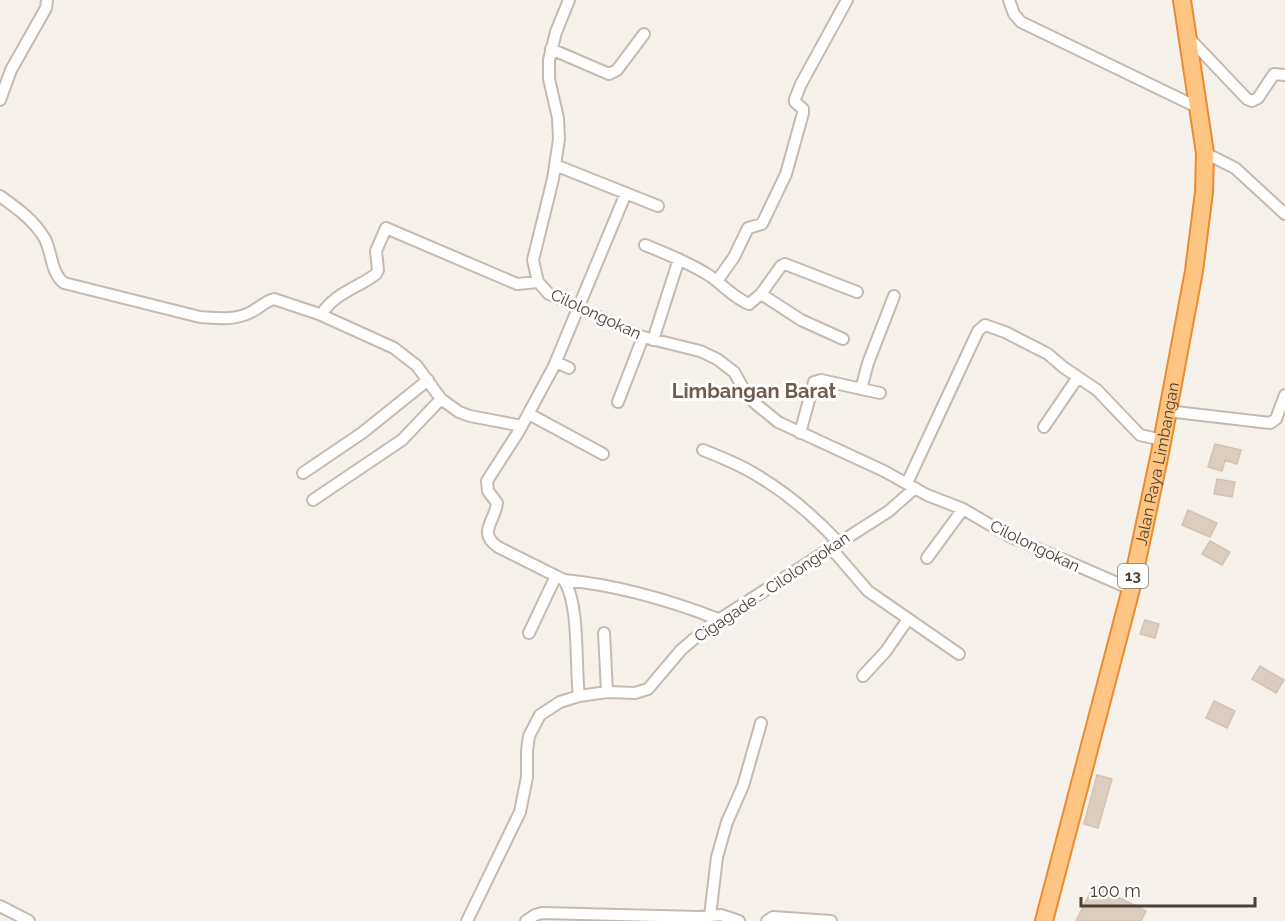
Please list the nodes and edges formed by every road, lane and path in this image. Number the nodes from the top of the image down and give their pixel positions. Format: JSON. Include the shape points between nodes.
{"nodes":[{"id":1,"x":47,"y":0,"type":"edge"},
{"id":2,"x":569,"y":0,"type":"edge"},
{"id":3,"x":847,"y":0,"type":"edge"},
{"id":4,"x":1182,"y":0,"type":"edge"},
{"id":5,"x":1010,"y":1,"type":"edge"},
{"id":6,"x":644,"y":34,"type":"dead end"},
{"id":7,"x":1187,"y":36,"type":"junction"},
{"id":8,"x":551,"y":49,"type":"junction"},
{"id":9,"x":1285,"y":75,"type":"edge"},
{"id":10,"x":0,"y":100,"type":"edge"},
{"id":11,"x":1199,"y":108,"type":"junction"},
{"id":12,"x":1205,"y":153,"type":"junction"},
{"id":13,"x":555,"y":165,"type":"junction"},
{"id":14,"x":627,"y":194,"type":"junction"},
{"id":15,"x":0,"y":196,"type":"edge"},
{"id":16,"x":658,"y":206,"type":"dead end"},
{"id":17,"x":1285,"y":214,"type":"edge"},
{"id":18,"x":645,"y":245,"type":"dead end"},
{"id":19,"x":679,"y":259,"type":"junction"},
{"id":20,"x":717,"y":281,"type":"junction"},
{"id":21,"x":538,"y":282,"type":"junction"},
{"id":22,"x":857,"y":292,"type":"dead end"},
{"id":23,"x":761,"y":294,"type":"junction"},
{"id":24,"x":894,"y":296,"type":"dead end"},
{"id":25,"x":580,"y":308,"type":"junction"},
{"id":26,"x":320,"y":314,"type":"junction"},
{"id":27,"x":648,"y":338,"type":"junction"},
{"id":28,"x":843,"y":339,"type":"dead end"},
{"id":29,"x":556,"y":362,"type":"junction"},
{"id":30,"x":568,"y":368,"type":"dead end"},
{"id":31,"x":1078,"y":377,"type":"junction"},
{"id":32,"x":428,"y":380,"type":"junction"},
{"id":33,"x":861,"y":389,"type":"junction"},
{"id":34,"x":880,"y":393,"type":"dead end"},
{"id":35,"x":1285,"y":395,"type":"edge"},
{"id":36,"x":441,"y":399,"type":"junction"},
{"id":37,"x":618,"y":402,"type":"dead end"},
{"id":38,"x":1167,"y":411,"type":"junction"},
{"id":39,"x":529,"y":414,"type":"junction"},
{"id":40,"x":522,"y":426,"type":"junction"},
{"id":41,"x":1044,"y":427,"type":"dead end"},
{"id":42,"x":800,"y":433,"type":"junction"},
{"id":43,"x":1162,"y":440,"type":"junction"},
{"id":44,"x":703,"y":450,"type":"dead end"},
{"id":45,"x":603,"y":454,"type":"dead end"},
{"id":46,"x":303,"y":473,"type":"dead end"},
{"id":47,"x":911,"y":486,"type":"junction"},
{"id":48,"x":313,"y":500,"type":"dead end"},
{"id":49,"x":963,"y":509,"type":"junction"},
{"id":50,"x":834,"y":544,"type":"junction"},
{"id":51,"x":927,"y":558,"type":"dead end"},
{"id":52,"x":560,"y":578,"type":"junction"},
{"id":53,"x":1131,"y":589,"type":"junction"},
{"id":54,"x":718,"y":619,"type":"junction"},
{"id":55,"x":908,"y":619,"type":"junction"},
{"id":56,"x":529,"y":633,"type":"dead end"},
{"id":57,"x":604,"y":633,"type":"dead end"},
{"id":58,"x":959,"y":654,"type":"dead end"},
{"id":59,"x":863,"y":676,"type":"dead end"},
{"id":60,"x":607,"y":692,"type":"junction"},
{"id":61,"x":579,"y":696,"type":"junction"},
{"id":62,"x":761,"y":723,"type":"dead end"},
{"id":63,"x":0,"y":906,"type":"edge"},
{"id":64,"x":710,"y":916,"type":"junction"},
{"id":65,"x":29,"y":921,"type":"edge"},
{"id":66,"x":467,"y":921,"type":"edge"},
{"id":67,"x":526,"y":921,"type":"edge"},
{"id":68,"x":740,"y":921,"type":"edge"},
{"id":69,"x":767,"y":921,"type":"edge"},
{"id":70,"x":831,"y":921,"type":"edge"},
{"id":71,"x":1044,"y":921,"type":"edge"}],
"edges":[{"from":1,"to":10,"type":"street"},
{"from":2,"to":8,"type":"street","name":"Cilolongokan"},
{"from":3,"to":20,"type":"street","via":[[795,99],[803,112],[784,179],[762,224],[748,228]]},
{"from":4,"to":7,"type":"highway","name":"Jalan Raya Limbangan","number":"13"},
{"from":5,"to":11,"type":"street","via":[[1017,19],[1030,28]]},
{"from":6,"to":8,"type":"street","via":[[617,70],[609,74]]},
{"from":7,"to":9,"type":"street","via":[[1247,99],[1255,100],[1274,74]]},
{"from":7,"to":11,"type":"highway","name":"Jalan Raya Limbangan","number":"13"},
{"from":8,"to":13,"type":"street","name":"Cilolongokan","via":[[549,79],[559,128]]},
{"from":11,"to":12,"type":"highway","name":"Jalan Raya Limbangan","number":"13"},
{"from":12,"to":17,"type":"street","via":[[1235,168]]},
{"from":12,"to":38,"type":"highway","name":"Jalan Raya Limbangan","number":"13","via":[[1194,271]]},
{"from":13,"to":14,"type":"street"},
{"from":13,"to":21,"type":"street","name":"Cilolongokan","via":[[535,248],[534,272]]},
{"from":14,"to":16,"type":"street"},
{"from":14,"to":25,"type":"street"},
{"from":15,"to":26,"type":"street","via":[[38,229],[49,247],[57,276],[64,283],[200,317],[230,319],[274,300]]},
{"from":18,"to":19,"type":"street"},
{"from":19,"to":20,"type":"street"},
{"from":19,"to":27,"type":"street"},
{"from":20,"to":23,"type":"street","via":[[749,304]]},
{"from":21,"to":25,"type":"street","name":"Cilolongokan","via":[[549,294]]},
{"from":21,"to":26,"type":"street","via":[[517,284],[386,228],[376,248],[376,274],[330,303]]},
{"from":22,"to":23,"type":"street","via":[[785,264]]},
{"from":23,"to":28,"type":"street","via":[[801,320]]},
{"from":24,"to":33,"type":"street"},
{"from":25,"to":27,"type":"street","name":"Cilolongokan"},
{"from":25,"to":29,"type":"street"},
{"from":26,"to":32,"type":"street","via":[[394,348]]},
{"from":27,"to":37,"type":"street"},
{"from":27,"to":42,"type":"street","name":"Cilolongokan","via":[[717,359],[734,372],[746,393],[765,413]]},
{"from":29,"to":30,"type":"street"},
{"from":29,"to":39,"type":"street"},
{"from":31,"to":41,"type":"street"},
{"from":31,"to":43,"type":"street","via":[[1097,390],[1140,435]]},
{"from":31,"to":47,"type":"street","via":[[1038,348],[989,326],[981,328]]},
{"from":32,"to":36,"type":"street"},
{"from":32,"to":46,"type":"street","via":[[362,433]]},
{"from":33,"to":34,"type":"street"},
{"from":33,"to":42,"type":"street","via":[[821,380],[814,382]]},
{"from":35,"to":38,"type":"street","via":[[1276,419],[1270,423]]},
{"from":36,"to":40,"type":"street","via":[[470,416]]},
{"from":36,"to":48,"type":"street","via":[[402,440]]},
{"from":38,"to":43,"type":"highway","name":"Jalan Raya Limbangan","number":"13"},
{"from":39,"to":40,"type":"street"},
{"from":39,"to":45,"type":"street"},
{"from":40,"to":52,"type":"street","via":[[487,481],[497,506],[487,534],[498,547]]},
{"from":42,"to":47,"type":"street","name":"Cilolongokan"},
{"from":43,"to":53,"type":"highway","name":"Jalan Raya Limbangan","number":"13"},
{"from":44,"to":50,"type":"street","via":[[782,491],[819,521]]},
{"from":47,"to":49,"type":"street","name":"Cilolongokan"},
{"from":47,"to":50,"type":"street","name":"Cigagade - Cilolongokan","via":[[889,511]]},
{"from":49,"to":51,"type":"street"},
{"from":49,"to":53,"type":"street","name":"Cilolongokan","via":[[1009,536]]},
{"from":50,"to":54,"type":"street","name":"Cigagade - Cilolongokan"},
{"from":50,"to":55,"type":"street","via":[[868,591]]},
{"from":52,"to":54,"type":"street","via":[[643,594]]},
{"from":52,"to":56,"type":"street"},
{"from":52,"to":61,"type":"street","via":[[568,587],[574,615]]},
{"from":53,"to":71,"type":"highway","name":"Jalan Raya Limbangan","number":"13"},
{"from":54,"to":60,"type":"street","name":"Cigagade - Cilolongokan","via":[[681,650],[648,689]]},
{"from":55,"to":58,"type":"street"},
{"from":55,"to":59,"type":"street"},
{"from":57,"to":60,"type":"street"},
{"from":60,"to":61,"type":"street","name":"Cigagade - Cilolongokan"},
{"from":61,"to":66,"type":"street","name":"Cigagade - Cilolongokan","via":[[546,710],[534,725],[526,751],[527,777],[520,812]]},
{"from":62,"to":64,"type":"street","via":[[717,857]]},
{"from":63,"to":65,"type":"street"},
{"from":64,"to":67,"type":"street","via":[[542,913]]},
{"from":64,"to":68,"type":"street"},
{"from":69,"to":70,"type":"street","via":[[773,917]]}]}
